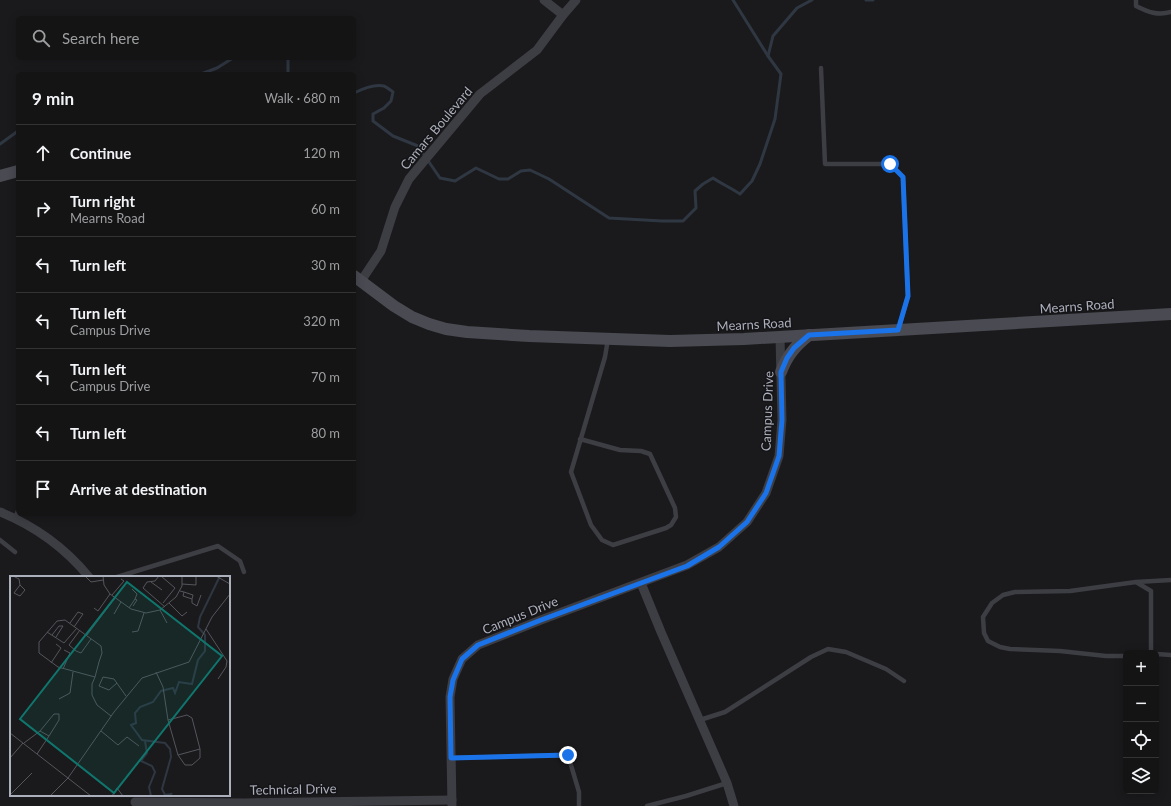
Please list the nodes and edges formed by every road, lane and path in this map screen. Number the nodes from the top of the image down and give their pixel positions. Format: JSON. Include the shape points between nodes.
{"nodes":[{"id":1,"x":544,"y":0,"type":"edge"},
{"id":2,"x":576,"y":0,"type":"edge"},
{"id":3,"x":1136,"y":0,"type":"edge"},
{"id":4,"x":1171,"y":12,"type":"edge"},
{"id":5,"x":563,"y":15,"type":"junction"},
{"id":6,"x":821,"y":68,"type":"dead end"},
{"id":7,"x":16,"y":172,"type":"edge"},
{"id":8,"x":0,"y":176,"type":"edge"},
{"id":9,"x":357,"y":278,"type":"edge"},
{"id":10,"x":1171,"y":314,"type":"edge"},
{"id":11,"x":898,"y":330,"type":"junction"},
{"id":12,"x":809,"y":335,"type":"junction"},
{"id":13,"x":780,"y":337,"type":"junction"},
{"id":14,"x":608,"y":340,"type":"junction"},
{"id":15,"x":781,"y":372,"type":"junction"},
{"id":16,"x":580,"y":439,"type":"junction"},
{"id":17,"x":0,"y":512,"type":"edge"},
{"id":18,"x":16,"y":514,"type":"edge"},
{"id":19,"x":18,"y":516,"type":"edge"},
{"id":20,"x":0,"y":540,"type":"edge"},
{"id":21,"x":15,"y":552,"type":"dead end"},
{"id":22,"x":244,"y":572,"type":"dead end"},
{"id":23,"x":88,"y":576,"type":"edge"},
{"id":24,"x":120,"y":576,"type":"edge"},
{"id":25,"x":1171,"y":580,"type":"edge"},
{"id":26,"x":1136,"y":582,"type":"junction"},
{"id":27,"x":641,"y":583,"type":"junction"},
{"id":28,"x":1151,"y":650,"type":"edge"},
{"id":29,"x":1159,"y":654,"type":"edge"},
{"id":30,"x":1171,"y":655,"type":"edge"},
{"id":31,"x":1123,"y":656,"type":"edge"},
{"id":32,"x":904,"y":681,"type":"dead end"},
{"id":33,"x":700,"y":720,"type":"junction"},
{"id":34,"x":451,"y":758,"type":"junction"},
{"id":35,"x":727,"y":783,"type":"junction"},
{"id":36,"x":135,"y":801,"type":"edge"},
{"id":37,"x":452,"y":803,"type":"edge"},
{"id":38,"x":579,"y":806,"type":"edge"},
{"id":39,"x":647,"y":806,"type":"edge"},
{"id":40,"x":734,"y":806,"type":"edge"}],
"edges":[{"from":1,"to":5,"type":"street"},
{"from":2,"to":5,"type":"street","name":"Camars Boulevard"},
{"from":3,"to":4,"type":"lane","via":[[1136,6],[1149,13]]},
{"from":5,"to":9,"type":"street","name":"Camars Boulevard","via":[[537,50],[480,94],[409,179],[395,207],[381,252]]},
{"from":6,"to":11,"type":"lane","via":[[825,164],[890,164],[903,177],[908,296]]},
{"from":7,"to":8,"type":"street"},
{"from":9,"to":14,"type":"street","name":"Mearns Road","via":[[412,317],[446,329]]},
{"from":10,"to":11,"type":"street","name":"Mearns Road"},
{"from":11,"to":12,"type":"street","name":"Mearns Road"},
{"from":12,"to":13,"type":"street","name":"Mearns Road"},
{"from":12,"to":15,"type":"street","via":[[794,348]]},
{"from":13,"to":14,"type":"street","name":"Mearns Road","via":[[670,341]]},
{"from":13,"to":15,"type":"street","name":"Campus Drive"},
{"from":14,"to":16,"type":"lane"},
{"from":15,"to":27,"type":"street","name":"Campus Drive","via":[[782,420],[779,456],[766,493],[747,522],[719,547],[687,566]]},
{"from":16,"to":16,"type":"lane","via":[[571,472],[591,525],[602,540],[613,545],[671,525],[676,517],[675,508],[650,454],[620,450]]},
{"from":17,"to":18,"type":"street"},
{"from":19,"to":23,"type":"street","via":[[55,543]]},
{"from":20,"to":21,"type":"lane"},
{"from":22,"to":24,"type":"lane","via":[[240,561],[218,546]]},
{"from":25,"to":26,"type":"lane"},
{"from":26,"to":28,"type":"lane","via":[[1150,591]]},
{"from":26,"to":31,"type":"lane","via":[[1070,591],[1015,592],[1003,595],[992,603],[983,617],[984,634],[988,640],[1000,647]]},
{"from":27,"to":33,"type":"street"},
{"from":27,"to":34,"type":"street","name":"Campus Drive","via":[[478,645],[462,659],[453,680],[450,697]]},
{"from":29,"to":30,"type":"lane"},
{"from":32,"to":33,"type":"lane","via":[[846,652],[828,649],[811,657],[725,712]]},
{"from":33,"to":35,"type":"street"},
{"from":34,"to":37,"type":"street","name":"Campus Drive"},
{"from":34,"to":38,"type":"lane","via":[[568,755],[579,792]]},
{"from":35,"to":39,"type":"lane"},
{"from":35,"to":40,"type":"street"},
{"from":36,"to":37,"type":"street","name":"Technical Drive"}]}
